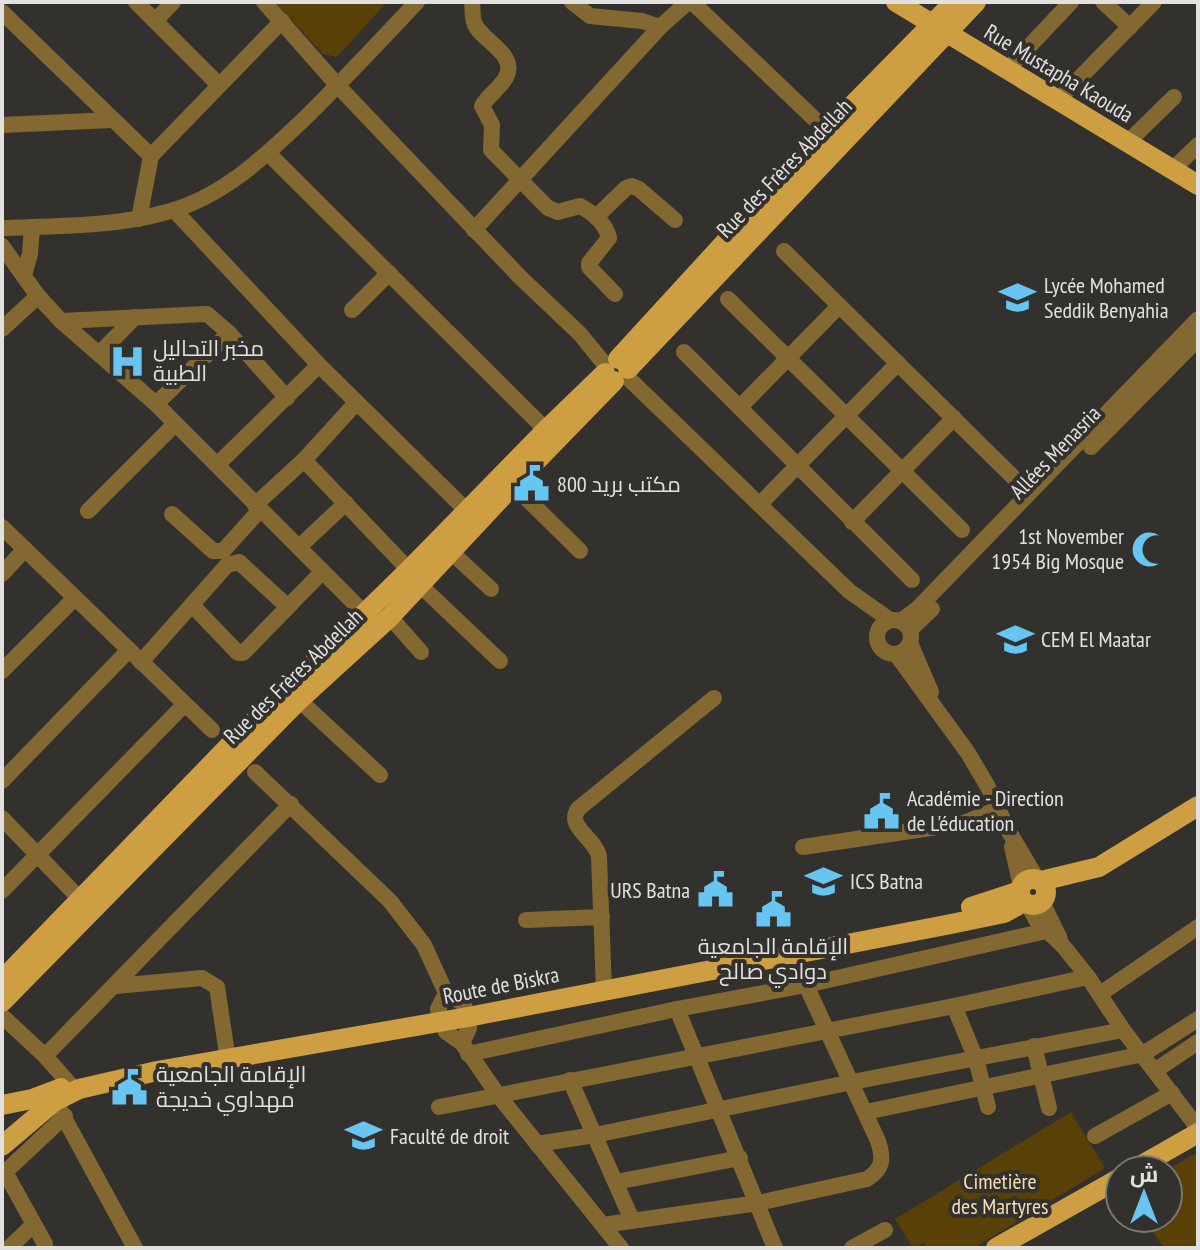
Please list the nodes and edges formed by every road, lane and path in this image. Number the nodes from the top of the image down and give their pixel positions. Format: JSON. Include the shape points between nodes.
{"nodes":[{"id":1,"x":136,"y":2,"type":"edge"},
{"id":2,"x":173,"y":2,"type":"edge"},
{"id":3,"x":264,"y":2,"type":"edge"},
{"id":4,"x":417,"y":2,"type":"edge"},
{"id":5,"x":472,"y":2,"type":"edge"},
{"id":6,"x":572,"y":2,"type":"edge"},
{"id":7,"x":690,"y":2,"type":"edge"},
{"id":8,"x":896,"y":2,"type":"edge"},
{"id":9,"x":954,"y":2,"type":"edge"},
{"id":10,"x":976,"y":2,"type":"edge"},
{"id":11,"x":1071,"y":2,"type":"edge"},
{"id":12,"x":1103,"y":2,"type":"edge"},
{"id":13,"x":1154,"y":2,"type":"edge"},
{"id":14,"x":5,"y":20,"type":"edge"},
{"id":15,"x":155,"y":21,"type":"junction"},
{"id":16,"x":282,"y":21,"type":"junction"},
{"id":17,"x":660,"y":27,"type":"junction"},
{"id":18,"x":1130,"y":27,"type":"junction"},
{"id":19,"x":939,"y":28,"type":"junction"},
{"id":20,"x":1007,"y":70,"type":"junction"},
{"id":21,"x":218,"y":84,"type":"junction"},
{"id":22,"x":338,"y":86,"type":"junction"},
{"id":23,"x":1174,"y":97,"type":"dead end"},
{"id":24,"x":1057,"y":101,"type":"junction"},
{"id":25,"x":112,"y":120,"type":"junction"},
{"id":26,"x":2,"y":125,"type":"edge"},
{"id":27,"x":827,"y":131,"type":"junction"},
{"id":28,"x":1128,"y":142,"type":"junction"},
{"id":29,"x":1198,"y":145,"type":"edge"},
{"id":30,"x":268,"y":153,"type":"junction"},
{"id":31,"x":151,"y":156,"type":"junction"},
{"id":32,"x":1172,"y":170,"type":"junction"},
{"id":33,"x":521,"y":181,"type":"junction"},
{"id":34,"x":1198,"y":185,"type":"edge"},
{"id":35,"x":174,"y":210,"type":"junction"},
{"id":36,"x":596,"y":217,"type":"junction"},
{"id":37,"x":139,"y":219,"type":"junction"},
{"id":38,"x":675,"y":220,"type":"dead end"},
{"id":39,"x":32,"y":227,"type":"junction"},
{"id":40,"x":2,"y":228,"type":"edge"},
{"id":41,"x":474,"y":230,"type":"junction"},
{"id":42,"x":2,"y":246,"type":"edge"},
{"id":43,"x":784,"y":251,"type":"dead end"},
{"id":44,"x":389,"y":273,"type":"junction"},
{"id":45,"x":24,"y":275,"type":"junction"},
{"id":46,"x":615,"y":294,"type":"dead end"},
{"id":47,"x":38,"y":296,"type":"junction"},
{"id":48,"x":728,"y":299,"type":"dead end"},
{"id":49,"x":839,"y":306,"type":"junction"},
{"id":50,"x":352,"y":310,"type":"dead end"},
{"id":51,"x":135,"y":317,"type":"junction"},
{"id":52,"x":1198,"y":319,"type":"edge"},
{"id":53,"x":61,"y":321,"type":"junction"},
{"id":54,"x":2,"y":329,"type":"edge"},
{"id":55,"x":229,"y":333,"type":"junction"},
{"id":56,"x":1198,"y":339,"type":"edge"},
{"id":57,"x":684,"y":352,"type":"dead end"},
{"id":58,"x":100,"y":353,"type":"junction"},
{"id":59,"x":788,"y":358,"type":"junction"},
{"id":60,"x":898,"y":363,"type":"junction"},
{"id":61,"x":319,"y":365,"type":"junction"},
{"id":62,"x":616,"y":369,"type":"junction"},
{"id":63,"x":287,"y":398,"type":"junction"},
{"id":64,"x":356,"y":403,"type":"junction"},
{"id":65,"x":156,"y":404,"type":"junction"},
{"id":66,"x":740,"y":407,"type":"junction"},
{"id":67,"x":846,"y":415,"type":"junction"},
{"id":68,"x":954,"y":418,"type":"junction"},
{"id":69,"x":175,"y":424,"type":"junction"},
{"id":70,"x":546,"y":430,"type":"junction"},
{"id":71,"x":304,"y":460,"type":"junction"},
{"id":72,"x":1067,"y":463,"type":"junction"},
{"id":73,"x":217,"y":465,"type":"junction"},
{"id":74,"x":797,"y":466,"type":"junction"},
{"id":75,"x":903,"y":471,"type":"junction"},
{"id":76,"x":1014,"y":478,"type":"dead end"},
{"id":77,"x":513,"y":485,"type":"junction"},
{"id":78,"x":346,"y":503,"type":"junction"},
{"id":79,"x":760,"y":504,"type":"junction"},
{"id":80,"x":258,"y":507,"type":"junction"},
{"id":81,"x":88,"y":511,"type":"dead end"},
{"id":82,"x":467,"y":511,"type":"junction"},
{"id":83,"x":172,"y":514,"type":"dead end"},
{"id":84,"x":852,"y":522,"type":"junction"},
{"id":85,"x":2,"y":527,"type":"edge"},
{"id":86,"x":962,"y":530,"type":"dead end"},
{"id":87,"x":299,"y":547,"type":"junction"},
{"id":88,"x":25,"y":549,"type":"junction"},
{"id":89,"x":580,"y":551,"type":"dead end"},
{"id":90,"x":451,"y":552,"type":"junction"},
{"id":91,"x":322,"y":572,"type":"junction"},
{"id":92,"x":2,"y":574,"type":"edge"},
{"id":93,"x":414,"y":578,"type":"junction"},
{"id":94,"x":912,"y":580,"type":"dead end"},
{"id":95,"x":491,"y":589,"type":"dead end"},
{"id":96,"x":75,"y":598,"type":"junction"},
{"id":97,"x":192,"y":605,"type":"junction"},
{"id":98,"x":288,"y":607,"type":"junction"},
{"id":99,"x":378,"y":619,"type":"junction"},
{"id":100,"x":898,"y":630,"type":"junction"},
{"id":101,"x":421,"y":652,"type":"dead end"},
{"id":102,"x":896,"y":654,"type":"junction"},
{"id":103,"x":135,"y":656,"type":"junction"},
{"id":104,"x":500,"y":661,"type":"dead end"},
{"id":105,"x":2,"y":671,"type":"edge"},
{"id":106,"x":714,"y":698,"type":"dead end"},
{"id":107,"x":299,"y":700,"type":"junction"},
{"id":108,"x":184,"y":705,"type":"junction"},
{"id":109,"x":944,"y":719,"type":"junction"},
{"id":110,"x":239,"y":757,"type":"junction"},
{"id":111,"x":380,"y":775,"type":"dead end"},
{"id":112,"x":2,"y":781,"type":"edge"},
{"id":113,"x":291,"y":804,"type":"junction"},
{"id":114,"x":1198,"y":806,"type":"edge"},
{"id":115,"x":998,"y":809,"type":"junction"},
{"id":116,"x":2,"y":818,"type":"edge"},
{"id":117,"x":803,"y":847,"type":"dead end"},
{"id":118,"x":38,"y":854,"type":"junction"},
{"id":119,"x":2,"y":891,"type":"edge"},
{"id":120,"x":1033,"y":892,"type":"junction"},
{"id":121,"x":80,"y":899,"type":"junction"},
{"id":122,"x":602,"y":917,"type":"junction"},
{"id":123,"x":526,"y":920,"type":"dead end"},
{"id":124,"x":1198,"y":927,"type":"edge"},
{"id":125,"x":1046,"y":931,"type":"junction"},
{"id":126,"x":1064,"y":947,"type":"junction"},
{"id":127,"x":1088,"y":977,"type":"junction"},
{"id":128,"x":2,"y":980,"type":"edge"},
{"id":129,"x":604,"y":984,"type":"junction"},
{"id":130,"x":806,"y":985,"type":"junction"},
{"id":131,"x":116,"y":986,"type":"junction"},
{"id":132,"x":1100,"y":994,"type":"junction"},
{"id":133,"x":2,"y":1002,"type":"edge"},
{"id":134,"x":954,"y":1006,"type":"junction"},
{"id":135,"x":442,"y":1008,"type":"junction"},
{"id":136,"x":677,"y":1009,"type":"junction"},
{"id":137,"x":466,"y":1011,"type":"junction"},
{"id":138,"x":2,"y":1016,"type":"edge"},
{"id":139,"x":1198,"y":1019,"type":"edge"},
{"id":140,"x":827,"y":1030,"type":"junction"},
{"id":141,"x":1123,"y":1030,"type":"junction"},
{"id":142,"x":1198,"y":1042,"type":"edge"},
{"id":143,"x":1034,"y":1046,"type":"junction"},
{"id":144,"x":465,"y":1048,"type":"junction"},
{"id":145,"x":228,"y":1054,"type":"junction"},
{"id":146,"x":1143,"y":1054,"type":"junction"},
{"id":147,"x":45,"y":1056,"type":"junction"},
{"id":148,"x":698,"y":1057,"type":"junction"},
{"id":149,"x":976,"y":1059,"type":"junction"},
{"id":150,"x":1156,"y":1070,"type":"junction"},
{"id":151,"x":1042,"y":1076,"type":"junction"},
{"id":152,"x":570,"y":1080,"type":"junction"},
{"id":153,"x":852,"y":1082,"type":"junction"},
{"id":154,"x":72,"y":1087,"type":"junction"},
{"id":155,"x":984,"y":1088,"type":"junction"},
{"id":156,"x":1172,"y":1093,"type":"junction"},
{"id":157,"x":498,"y":1095,"type":"junction"},
{"id":158,"x":2,"y":1105,"type":"edge"},
{"id":159,"x":439,"y":1107,"type":"dead end"},
{"id":160,"x":988,"y":1107,"type":"dead end"},
{"id":161,"x":1049,"y":1108,"type":"dead end"},
{"id":162,"x":60,"y":1109,"type":"junction"},
{"id":163,"x":719,"y":1109,"type":"junction"},
{"id":164,"x":866,"y":1112,"type":"junction"},
{"id":165,"x":1198,"y":1131,"type":"edge"},
{"id":166,"x":595,"y":1135,"type":"junction"},
{"id":167,"x":1095,"y":1136,"type":"dead end"},
{"id":168,"x":537,"y":1144,"type":"junction"},
{"id":169,"x":2,"y":1146,"type":"edge"},
{"id":170,"x":1160,"y":1154,"type":"edge"},
{"id":171,"x":740,"y":1158,"type":"junction"},
{"id":172,"x":4,"y":1173,"type":"edge"},
{"id":173,"x":616,"y":1182,"type":"junction"},
{"id":174,"x":1104,"y":1187,"type":"edge"},
{"id":175,"x":758,"y":1203,"type":"junction"},
{"id":176,"x":632,"y":1220,"type":"junction"},
{"id":177,"x":33,"y":1225,"type":"junction"},
{"id":178,"x":603,"y":1225,"type":"junction"},
{"id":179,"x":885,"y":1230,"type":"dead end"},
{"id":180,"x":45,"y":1244,"type":"dead end"},
{"id":181,"x":768,"y":1247,"type":"edge"},
{"id":182,"x":9,"y":1248,"type":"edge"},
{"id":183,"x":135,"y":1248,"type":"edge"},
{"id":184,"x":621,"y":1248,"type":"edge"},
{"id":185,"x":852,"y":1248,"type":"edge"},
{"id":186,"x":996,"y":1248,"type":"edge"}],
"edges":[{"from":1,"to":15,"type":"street"},
{"from":2,"to":15,"type":"street"},
{"from":3,"to":16,"type":"street"},
{"from":4,"to":22,"type":"street"},
{"from":5,"to":33,"type":"street","via":[[473,21],[504,54],[508,69],[482,106],[492,125],[491,150]]},
{"from":6,"to":17,"type":"street","via":[[590,16]]},
{"from":7,"to":17,"type":"street"},
{"from":7,"to":27,"type":"street"},
{"from":8,"to":19,"type":"main road","name":"Rue Mustapha Kaouda"},
{"from":9,"to":19,"type":"main road","name":"Rue des Frères Abdellah"},
{"from":10,"to":19,"type":"main road","name":"Rue des Frères Abdellah"},
{"from":11,"to":20,"type":"street"},
{"from":12,"to":18,"type":"street"},
{"from":13,"to":18,"type":"street"},
{"from":14,"to":25,"type":"street"},
{"from":15,"to":21,"type":"street"},
{"from":16,"to":21,"type":"street"},
{"from":16,"to":22,"type":"street"},
{"from":17,"to":33,"type":"street"},
{"from":18,"to":24,"type":"street"},
{"from":19,"to":20,"type":"main road","name":"Rue Mustapha Kaouda"},
{"from":19,"to":27,"type":"main road","name":"Rue des Frères Abdellah"},
{"from":19,"to":62,"type":"main road","name":"Rue des Frères Abdellah"},
{"from":20,"to":24,"type":"main road","name":"Rue Mustapha Kaouda"},
{"from":21,"to":31,"type":"street"},
{"from":22,"to":30,"type":"street"},
{"from":22,"to":41,"type":"street"},
{"from":23,"to":28,"type":"street"},
{"from":24,"to":28,"type":"main road","name":"Rue Mustapha Kaouda"},
{"from":25,"to":26,"type":"street"},
{"from":25,"to":31,"type":"street"},
{"from":27,"to":62,"type":"main road","name":"Rue des Frères Abdellah"},
{"from":28,"to":32,"type":"main road","name":"Rue Mustapha Kaouda"},
{"from":29,"to":32,"type":"street"},
{"from":30,"to":35,"type":"street","via":[[237,180]]},
{"from":30,"to":44,"type":"street"},
{"from":31,"to":37,"type":"street"},
{"from":32,"to":34,"type":"main road","name":"Rue Mustapha Kaouda"},
{"from":33,"to":36,"type":"street","via":[[553,211],[580,206]]},
{"from":33,"to":41,"type":"street"},
{"from":35,"to":37,"type":"street"},
{"from":35,"to":61,"type":"street"},
{"from":36,"to":38,"type":"street","via":[[632,186]]},
{"from":36,"to":46,"type":"street","via":[[609,238],[589,267]]},
{"from":37,"to":39,"type":"street"},
{"from":39,"to":40,"type":"street"},
{"from":39,"to":45,"type":"street"},
{"from":41,"to":62,"type":"street"},
{"from":42,"to":45,"type":"street"},
{"from":43,"to":49,"type":"street"},
{"from":44,"to":50,"type":"street"},
{"from":44,"to":70,"type":"street"},
{"from":45,"to":47,"type":"street"},
{"from":47,"to":53,"type":"street"},
{"from":47,"to":54,"type":"street"},
{"from":48,"to":59,"type":"street"},
{"from":49,"to":59,"type":"street"},
{"from":49,"to":60,"type":"street"},
{"from":51,"to":53,"type":"street"},
{"from":51,"to":55,"type":"street","via":[[207,314]]},
{"from":51,"to":58,"type":"street"},
{"from":52,"to":72,"type":"street"},
{"from":53,"to":58,"type":"street"},
{"from":55,"to":63,"type":"street"},
{"from":55,"to":65,"type":"street"},
{"from":56,"to":72,"type":"street","name":"Allées Menasria"},
{"from":57,"to":66,"type":"street"},
{"from":58,"to":65,"type":"street"},
{"from":59,"to":66,"type":"street"},
{"from":59,"to":67,"type":"street"},
{"from":60,"to":67,"type":"street"},
{"from":60,"to":68,"type":"street"},
{"from":61,"to":63,"type":"street"},
{"from":61,"to":64,"type":"street"},
{"from":62,"to":70,"type":"main road","name":"Rue des Frères Abdellah"},
{"from":62,"to":77,"type":"main road","name":"Rue des Frères Abdellah"},
{"from":62,"to":79,"type":"street"},
{"from":63,"to":73,"type":"street"},
{"from":64,"to":71,"type":"street"},
{"from":64,"to":82,"type":"street"},
{"from":65,"to":69,"type":"street"},
{"from":66,"to":74,"type":"street"},
{"from":67,"to":74,"type":"street"},
{"from":67,"to":75,"type":"street"},
{"from":68,"to":75,"type":"street"},
{"from":68,"to":76,"type":"street"},
{"from":69,"to":73,"type":"street"},
{"from":69,"to":81,"type":"street"},
{"from":70,"to":82,"type":"main road","name":"Rue des Frères Abdellah"},
{"from":71,"to":78,"type":"street"},
{"from":71,"to":80,"type":"street"},
{"from":72,"to":100,"type":"street"},
{"from":73,"to":80,"type":"street"},
{"from":74,"to":79,"type":"street"},
{"from":74,"to":84,"type":"street"},
{"from":75,"to":84,"type":"street"},
{"from":75,"to":86,"type":"street"},
{"from":77,"to":89,"type":"street"},
{"from":77,"to":90,"type":"main road","name":"Rue des Frères Abdellah"},
{"from":78,"to":87,"type":"street"},
{"from":78,"to":93,"type":"street"},
{"from":79,"to":100,"type":"street","via":[[849,591]]},
{"from":80,"to":83,"type":"street","via":[[217,552]]},
{"from":80,"to":87,"type":"street"},
{"from":82,"to":93,"type":"main road","name":"Rue des Frères Abdellah"},
{"from":84,"to":94,"type":"street"},
{"from":85,"to":88,"type":"street"},
{"from":87,"to":91,"type":"street"},
{"from":88,"to":92,"type":"street"},
{"from":88,"to":96,"type":"street"},
{"from":90,"to":93,"type":"main road","name":"Rue des Frères Abdellah"},
{"from":90,"to":95,"type":"street"},
{"from":91,"to":98,"type":"street"},
{"from":91,"to":99,"type":"street"},
{"from":93,"to":99,"type":"main road","name":"Rue des Frères Abdellah"},
{"from":93,"to":104,"type":"street"},
{"from":96,"to":103,"type":"street"},
{"from":96,"to":105,"type":"street"},
{"from":97,"to":98,"type":"street","via":[[233,562],[239,562]]},
{"from":97,"to":98,"type":"street","via":[[240,653]]},
{"from":97,"to":103,"type":"street"},
{"from":99,"to":101,"type":"street"},
{"from":99,"to":107,"type":"main road","name":"Rue des Frères Abdellah"},
{"from":99,"to":110,"type":"main road","name":"Rue des Frères Abdellah"},
{"from":100,"to":102,"type":"street","via":[[907,648]]},
{"from":100,"to":102,"type":"street","via":[[880,645]]},
{"from":100,"to":109,"type":"street"},
{"from":102,"to":109,"type":"street"},
{"from":103,"to":108,"type":"street"},
{"from":103,"to":112,"type":"street"},
{"from":106,"to":122,"type":"street","via":[[575,812],[574,823],[597,847]]},
{"from":107,"to":110,"type":"main road","name":"Rue des Frères Abdellah"},
{"from":107,"to":111,"type":"street"},
{"from":108,"to":110,"type":"street"},
{"from":108,"to":118,"type":"street"},
{"from":109,"to":115,"type":"street"},
{"from":110,"to":113,"type":"street"},
{"from":110,"to":121,"type":"main road","name":"Rue des Frères Abdellah"},
{"from":110,"to":133,"type":"main road","name":"Rue des Frères Abdellah"},
{"from":113,"to":131,"type":"street"},
{"from":113,"to":135,"type":"street","via":[[413,928],[424,945]]},
{"from":114,"to":120,"type":"main road","name":"Route de Biskra","via":[[1086,878]]},
{"from":115,"to":117,"type":"street","via":[[965,826]]},
{"from":115,"to":120,"type":"street"},
{"from":116,"to":118,"type":"street"},
{"from":118,"to":119,"type":"street"},
{"from":118,"to":121,"type":"street"},
{"from":120,"to":125,"type":"street","via":[[1035,918]]},
{"from":120,"to":126,"type":"street"},
{"from":120,"to":129,"type":"main road","name":"Route de Biskra"},
{"from":121,"to":128,"type":"main road","name":"Rue des Frères Abdellah"},
{"from":122,"to":123,"type":"street"},
{"from":122,"to":129,"type":"street"},
{"from":124,"to":132,"type":"street"},
{"from":125,"to":126,"type":"street"},
{"from":125,"to":130,"type":"street"},
{"from":126,"to":127,"type":"street"},
{"from":127,"to":132,"type":"street"},
{"from":127,"to":134,"type":"street"},
{"from":129,"to":137,"type":"main road","name":"Route de Biskra"},
{"from":130,"to":136,"type":"street"},
{"from":130,"to":140,"type":"street"},
{"from":131,"to":145,"type":"street","via":[[208,980],[217,987]]},
{"from":131,"to":147,"type":"street"},
{"from":132,"to":141,"type":"street"},
{"from":134,"to":140,"type":"street"},
{"from":134,"to":149,"type":"street"},
{"from":135,"to":137,"type":"main road","name":"Route de Biskra"},
{"from":135,"to":144,"type":"street","via":[[446,1032]]},
{"from":135,"to":145,"type":"main road","name":"Route de Biskra"},
{"from":136,"to":144,"type":"street"},
{"from":136,"to":148,"type":"street"},
{"from":137,"to":144,"type":"street"},
{"from":138,"to":147,"type":"street"},
{"from":139,"to":146,"type":"street"},
{"from":140,"to":148,"type":"street"},
{"from":140,"to":153,"type":"street"},
{"from":141,"to":143,"type":"street"},
{"from":141,"to":146,"type":"street"},
{"from":142,"to":150,"type":"street"},
{"from":143,"to":149,"type":"street"},
{"from":143,"to":151,"type":"street"},
{"from":144,"to":157,"type":"street"},
{"from":145,"to":154,"type":"main road","name":"Route de Biskra","via":[[92,1075]]},
{"from":146,"to":150,"type":"street"},
{"from":146,"to":151,"type":"street"},
{"from":147,"to":154,"type":"street"},
{"from":148,"to":152,"type":"street"},
{"from":148,"to":163,"type":"street"},
{"from":149,"to":153,"type":"street"},
{"from":149,"to":155,"type":"street"},
{"from":150,"to":156,"type":"street"},
{"from":151,"to":155,"type":"street"},
{"from":151,"to":161,"type":"street"},
{"from":152,"to":157,"type":"street"},
{"from":152,"to":166,"type":"street"},
{"from":153,"to":163,"type":"street"},
{"from":153,"to":164,"type":"street"},
{"from":154,"to":158,"type":"main road","name":"Route de Biskra"},
{"from":154,"to":162,"type":"main road","name":"Route de Biskra"},
{"from":155,"to":160,"type":"street"},
{"from":155,"to":164,"type":"street"},
{"from":156,"to":165,"type":"street"},
{"from":156,"to":167,"type":"street"},
{"from":157,"to":159,"type":"street"},
{"from":157,"to":168,"type":"street"},
{"from":162,"to":169,"type":"main road","name":"Route de Biskra"},
{"from":162,"to":172,"type":"street"},
{"from":162,"to":183,"type":"street"},
{"from":163,"to":166,"type":"street"},
{"from":163,"to":171,"type":"street"},
{"from":164,"to":175,"type":"street","via":[[882,1154],[876,1173]]},
{"from":165,"to":170,"type":"main road"},
{"from":166,"to":168,"type":"street"},
{"from":166,"to":173,"type":"street"},
{"from":168,"to":178,"type":"street"},
{"from":171,"to":173,"type":"street"},
{"from":171,"to":175,"type":"street"},
{"from":172,"to":177,"type":"street"},
{"from":173,"to":176,"type":"street"},
{"from":174,"to":186,"type":"main road"},
{"from":175,"to":176,"type":"street"},
{"from":175,"to":181,"type":"street"},
{"from":176,"to":178,"type":"street"},
{"from":177,"to":180,"type":"street"},
{"from":177,"to":182,"type":"street"},
{"from":178,"to":184,"type":"street"},
{"from":179,"to":185,"type":"street"}]}
